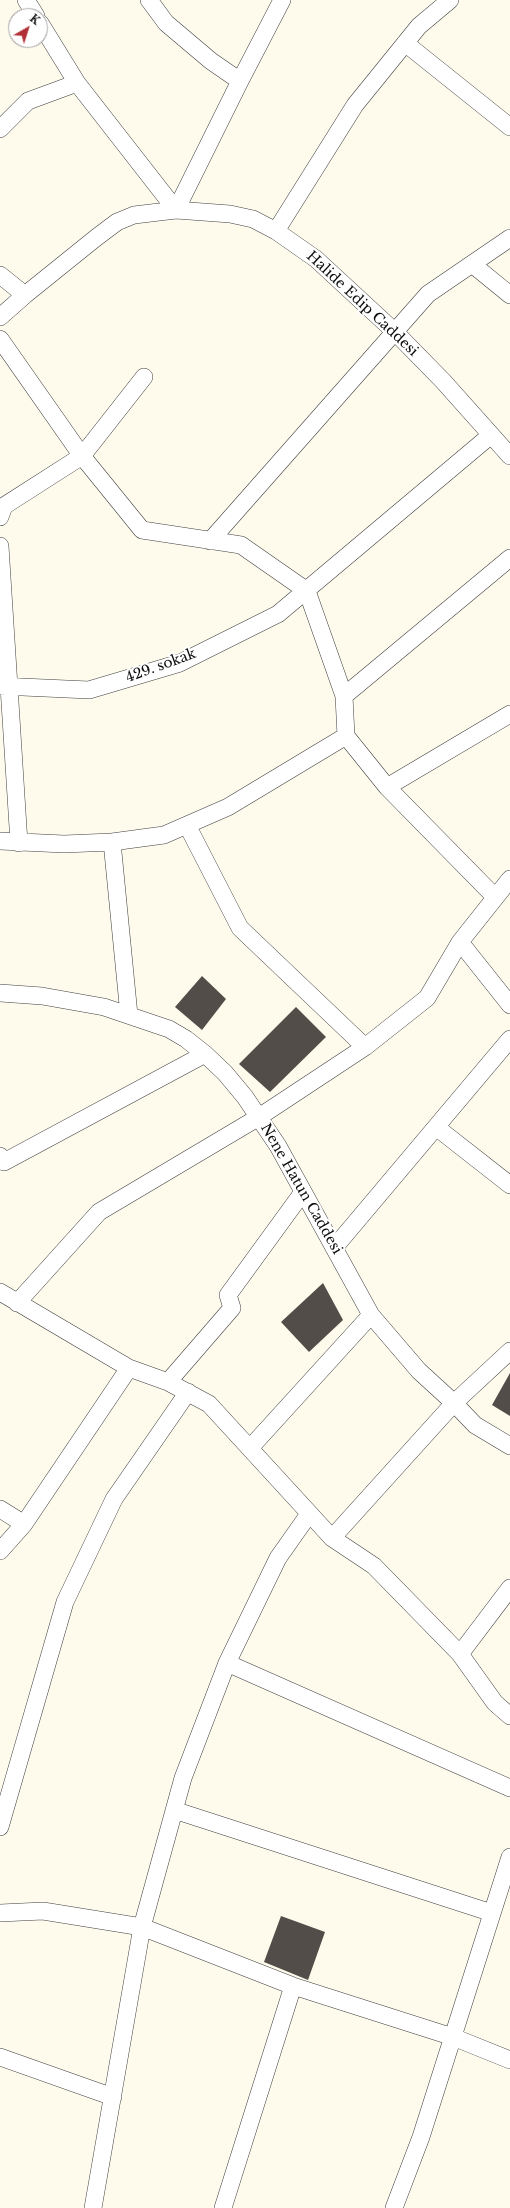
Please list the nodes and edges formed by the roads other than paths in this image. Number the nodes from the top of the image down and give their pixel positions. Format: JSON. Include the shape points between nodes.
{"nodes":[{"id":1,"x":149,"y":0,"type":"edge"},
{"id":2,"x":282,"y":0,"type":"edge"},
{"id":3,"x":450,"y":0,"type":"edge"},
{"id":4,"x":48,"y":36,"type":"edge"},
{"id":5,"x":405,"y":43,"type":"junction"},
{"id":6,"x":240,"y":81,"type":"junction"},
{"id":7,"x":77,"y":83,"type":"junction"},
{"id":8,"x":510,"y":127,"type":"edge"},
{"id":9,"x":0,"y":129,"type":"edge"},
{"id":10,"x":176,"y":210,"type":"junction"},
{"id":11,"x":276,"y":231,"type":"junction"},
{"id":12,"x":510,"y":238,"type":"edge"},
{"id":13,"x":472,"y":264,"type":"junction"},
{"id":14,"x":0,"y":275,"type":"edge"},
{"id":15,"x":25,"y":295,"type":"junction"},
{"id":16,"x":510,"y":295,"type":"edge"},
{"id":17,"x":0,"y":318,"type":"edge"},
{"id":18,"x":395,"y":332,"type":"junction"},
{"id":19,"x":0,"y":339,"type":"edge"},
{"id":20,"x":144,"y":377,"type":"dead end"},
{"id":21,"x":491,"y":436,"type":"junction"},
{"id":22,"x":82,"y":456,"type":"junction"},
{"id":23,"x":510,"y":456,"type":"edge"},
{"id":24,"x":0,"y":517,"type":"edge"},
{"id":25,"x":210,"y":541,"type":"junction"},
{"id":26,"x":0,"y":546,"type":"edge"},
{"id":27,"x":510,"y":558,"type":"edge"},
{"id":28,"x":307,"y":591,"type":"junction"},
{"id":29,"x":5,"y":686,"type":"edge"},
{"id":30,"x":344,"y":696,"type":"junction"},
{"id":31,"x":510,"y":714,"type":"edge"},
{"id":32,"x":346,"y":736,"type":"junction"},
{"id":33,"x":387,"y":787,"type":"junction"},
{"id":34,"x":187,"y":825,"type":"junction"},
{"id":35,"x":0,"y":841,"type":"edge"},
{"id":36,"x":112,"y":842,"type":"junction"},
{"id":37,"x":19,"y":843,"type":"junction"},
{"id":38,"x":510,"y":879,"type":"edge"},
{"id":39,"x":495,"y":897,"type":"junction"},
{"id":40,"x":460,"y":942,"type":"junction"},
{"id":41,"x":0,"y":993,"type":"edge"},
{"id":42,"x":510,"y":1005,"type":"edge"},
{"id":43,"x":129,"y":1015,"type":"junction"},
{"id":44,"x":510,"y":1039,"type":"edge"},
{"id":45,"x":364,"y":1047,"type":"junction"},
{"id":46,"x":205,"y":1054,"type":"junction"},
{"id":47,"x":259,"y":1117,"type":"junction"},
{"id":48,"x":436,"y":1127,"type":"junction"},
{"id":49,"x":0,"y":1156,"type":"edge"},
{"id":50,"x":510,"y":1184,"type":"edge"},
{"id":51,"x":302,"y":1192,"type":"junction"},
{"id":52,"x":334,"y":1248,"type":"junction"},
{"id":53,"x":0,"y":1292,"type":"edge"},
{"id":54,"x":17,"y":1303,"type":"junction"},
{"id":55,"x":371,"y":1315,"type":"junction"},
{"id":56,"x":510,"y":1351,"type":"edge"},
{"id":57,"x":129,"y":1368,"type":"junction"},
{"id":58,"x":168,"y":1382,"type":"junction"},
{"id":59,"x":188,"y":1392,"type":"junction"},
{"id":60,"x":454,"y":1403,"type":"junction"},
{"id":61,"x":510,"y":1446,"type":"edge"},
{"id":62,"x":250,"y":1448,"type":"junction"},
{"id":63,"x":0,"y":1510,"type":"edge"},
{"id":64,"x":309,"y":1514,"type":"junction"},
{"id":65,"x":24,"y":1524,"type":"junction"},
{"id":66,"x":332,"y":1538,"type":"junction"},
{"id":67,"x":0,"y":1551,"type":"edge"},
{"id":68,"x":510,"y":1588,"type":"edge"},
{"id":69,"x":460,"y":1654,"type":"junction"},
{"id":70,"x":227,"y":1663,"type":"junction"},
{"id":71,"x":510,"y":1716,"type":"edge"},
{"id":72,"x":510,"y":1788,"type":"edge"},
{"id":73,"x":174,"y":1810,"type":"junction"},
{"id":74,"x":0,"y":1827,"type":"edge"},
{"id":75,"x":510,"y":1857,"type":"edge"},
{"id":76,"x":0,"y":1913,"type":"edge"},
{"id":77,"x":492,"y":1914,"type":"junction"},
{"id":78,"x":142,"y":1927,"type":"junction"},
{"id":79,"x":293,"y":1986,"type":"junction"},
{"id":80,"x":453,"y":2036,"type":"junction"},
{"id":81,"x":0,"y":2057,"type":"edge"},
{"id":82,"x":510,"y":2060,"type":"edge"},
{"id":83,"x":113,"y":2097,"type":"junction"},
{"id":84,"x":93,"y":2208,"type":"edge"},
{"id":85,"x":223,"y":2208,"type":"edge"},
{"id":86,"x":394,"y":2208,"type":"edge"}],
"edges":[{"from":1,"to":6,"type":"street","via":[[166,24]]},
{"from":2,"to":6,"type":"street"},
{"from":3,"to":5,"type":"street","via":[[419,26]]},
{"from":4,"to":7,"type":"street"},
{"from":5,"to":8,"type":"street"},
{"from":5,"to":11,"type":"street","via":[[355,105]]},
{"from":6,"to":10,"type":"street"},
{"from":7,"to":9,"type":"street","via":[[28,101]]},
{"from":7,"to":10,"type":"street"},
{"from":10,"to":11,"type":"street","name":"Halide Edip Caddesi","via":[[230,214],[253,219]]},
{"from":10,"to":15,"type":"street","name":"Halide Edip Caddesi","via":[[148,212],[118,222]]},
{"from":11,"to":18,"type":"street","name":"Halide Edip Caddesi","via":[[316,259]]},
{"from":12,"to":13,"type":"street"},
{"from":13,"to":16,"type":"street"},
{"from":13,"to":18,"type":"street","via":[[428,294]]},
{"from":14,"to":15,"type":"street"},
{"from":15,"to":17,"type":"street","name":"Halide Edip Caddesi"},
{"from":18,"to":21,"type":"street","name":"Halide Edip Caddesi","via":[[443,381]]},
{"from":18,"to":25,"type":"street"},
{"from":19,"to":22,"type":"street"},
{"from":20,"to":22,"type":"street"},
{"from":21,"to":23,"type":"street","name":"Halide Edip Caddesi"},
{"from":21,"to":28,"type":"street","name":"429. sokak"},
{"from":22,"to":24,"type":"street","via":[[4,506]]},
{"from":22,"to":25,"type":"street","via":[[142,530]]},
{"from":25,"to":28,"type":"street","via":[[241,545]]},
{"from":26,"to":29,"type":"street"},
{"from":27,"to":30,"type":"street"},
{"from":28,"to":29,"type":"street","name":"429. sokak","via":[[278,614],[180,663],[89,690]]},
{"from":28,"to":30,"type":"street"},
{"from":29,"to":37,"type":"street"},
{"from":30,"to":32,"type":"street"},
{"from":31,"to":33,"type":"street"},
{"from":32,"to":33,"type":"street"},
{"from":32,"to":34,"type":"street","via":[[228,806]]},
{"from":33,"to":39,"type":"street"},
{"from":34,"to":36,"type":"street","via":[[164,836]]},
{"from":34,"to":45,"type":"street","via":[[240,928]]},
{"from":35,"to":37,"type":"street"},
{"from":36,"to":37,"type":"street"},
{"from":36,"to":43,"type":"street"},
{"from":38,"to":39,"type":"street"},
{"from":39,"to":40,"type":"street"},
{"from":40,"to":42,"type":"street"},
{"from":40,"to":45,"type":"street","via":[[427,998]]},
{"from":41,"to":43,"type":"street","name":"Nene Hatun Caddesi","via":[[78,1002]]},
{"from":43,"to":46,"type":"street","name":"Nene Hatun Caddesi","via":[[169,1028]]},
{"from":44,"to":48,"type":"street"},
{"from":45,"to":47,"type":"street"},
{"from":46,"to":47,"type":"street","name":"Nene Hatun Caddesi","via":[[224,1073]]},
{"from":46,"to":49,"type":"street","via":[[4,1162]]},
{"from":47,"to":51,"type":"street","name":"Nene Hatun Caddesi","via":[[290,1166]]},
{"from":47,"to":54,"type":"street","via":[[99,1212]]},
{"from":48,"to":50,"type":"street"},
{"from":48,"to":52,"type":"street"},
{"from":51,"to":52,"type":"street","name":"Nene Hatun Caddesi"},
{"from":51,"to":58,"type":"street","via":[[228,1295],[232,1308]]},
{"from":52,"to":55,"type":"street","name":"Nene Hatun Caddesi"},
{"from":53,"to":54,"type":"street"},
{"from":54,"to":57,"type":"street"},
{"from":55,"to":60,"type":"street","name":"Nene Hatun Caddesi","via":[[419,1371]]},
{"from":55,"to":62,"type":"street"},
{"from":56,"to":60,"type":"street"},
{"from":57,"to":58,"type":"street"},
{"from":57,"to":65,"type":"street"},
{"from":58,"to":59,"type":"street"},
{"from":59,"to":62,"type":"street","via":[[209,1404]]},
{"from":59,"to":74,"type":"street","via":[[114,1500],[65,1602]]},
{"from":60,"to":61,"type":"street","name":"Nene Hatun Caddesi","via":[[475,1425]]},
{"from":60,"to":66,"type":"street"},
{"from":62,"to":64,"type":"street"},
{"from":63,"to":65,"type":"street"},
{"from":64,"to":66,"type":"street"},
{"from":64,"to":70,"type":"street","via":[[278,1558]]},
{"from":65,"to":67,"type":"street"},
{"from":66,"to":69,"type":"street","via":[[374,1566]]},
{"from":68,"to":69,"type":"street"},
{"from":69,"to":71,"type":"street","via":[[495,1703]]},
{"from":70,"to":72,"type":"street"},
{"from":70,"to":73,"type":"street","via":[[183,1778]]},
{"from":73,"to":77,"type":"street"},
{"from":73,"to":78,"type":"street"},
{"from":75,"to":77,"type":"street"},
{"from":76,"to":78,"type":"street","via":[[43,1911]]},
{"from":77,"to":80,"type":"street"},
{"from":78,"to":79,"type":"street"},
{"from":78,"to":83,"type":"street"},
{"from":79,"to":80,"type":"street"},
{"from":79,"to":85,"type":"street"},
{"from":80,"to":82,"type":"street"},
{"from":80,"to":86,"type":"street","via":[[421,2137]]},
{"from":81,"to":83,"type":"street"},
{"from":83,"to":84,"type":"street"}]}
